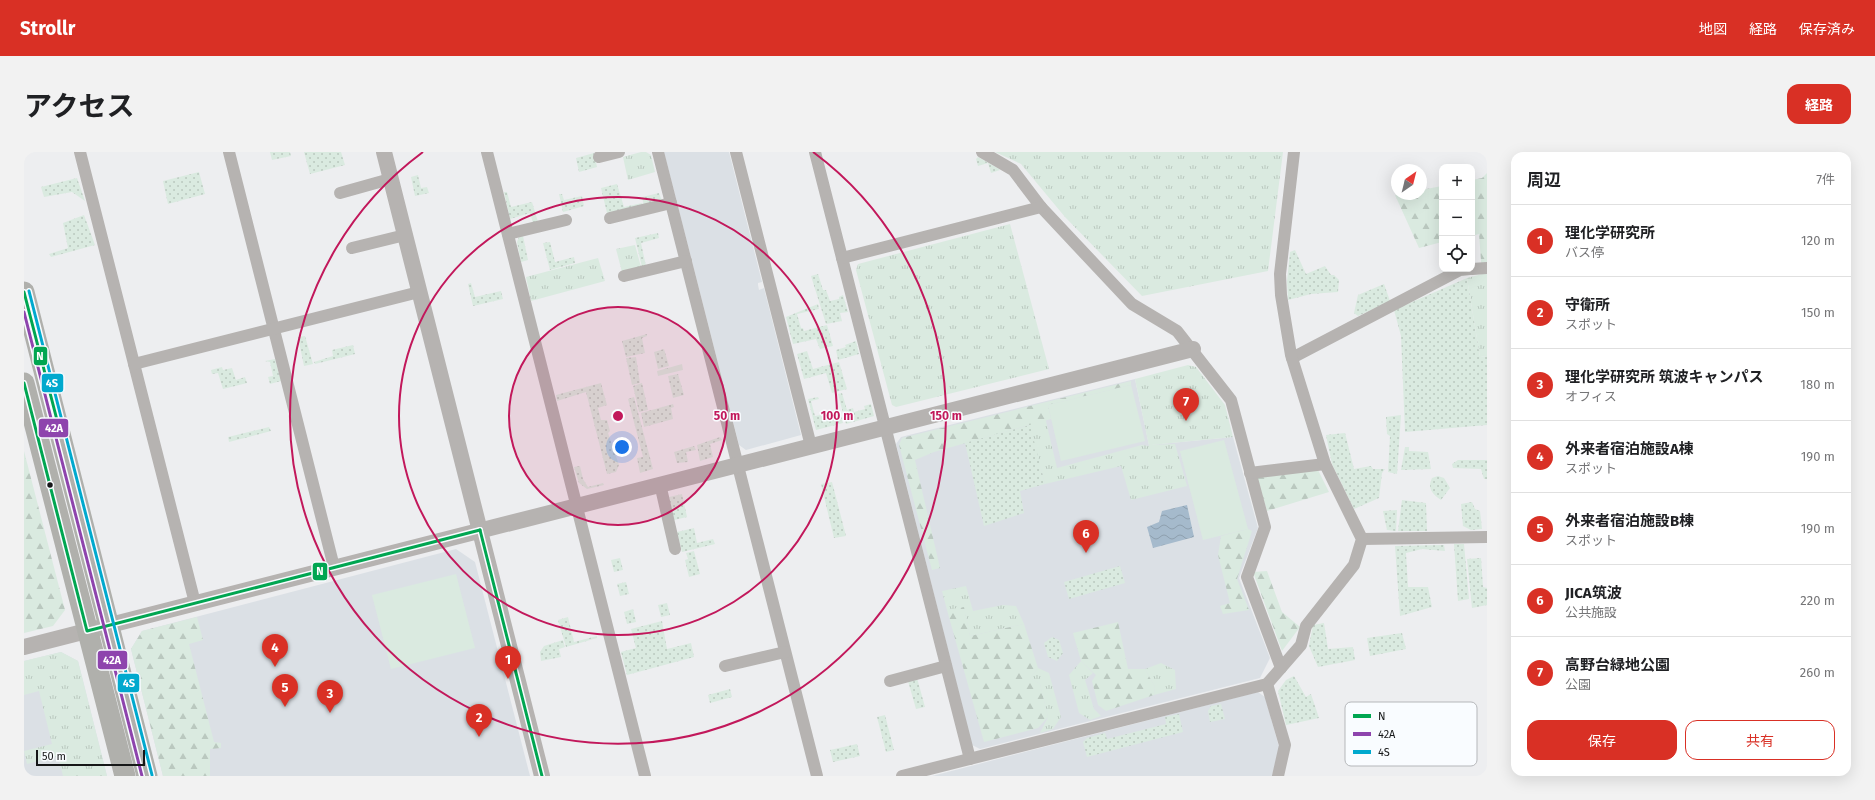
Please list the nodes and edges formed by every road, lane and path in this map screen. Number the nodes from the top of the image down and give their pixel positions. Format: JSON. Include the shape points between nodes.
{"nodes":[{"id":1,"x":80,"y":152,"type":"edge"},
{"id":2,"x":229,"y":152,"type":"edge"},
{"id":3,"x":384,"y":152,"type":"edge"},
{"id":4,"x":487,"y":152,"type":"edge"},
{"id":5,"x":619,"y":152,"type":"edge"},
{"id":6,"x":658,"y":152,"type":"edge"},
{"id":7,"x":736,"y":152,"type":"edge"},
{"id":8,"x":815,"y":152,"type":"edge"},
{"id":9,"x":982,"y":152,"type":"edge"},
{"id":10,"x":1294,"y":152,"type":"edge"},
{"id":11,"x":599,"y":157,"type":"dead end"},
{"id":12,"x":390,"y":179,"type":"junction"},
{"id":13,"x":340,"y":193,"type":"dead end"},
{"id":14,"x":671,"y":203,"type":"junction"},
{"id":15,"x":1041,"y":207,"type":"junction"},
{"id":16,"x":610,"y":218,"type":"dead end"},
{"id":17,"x":566,"y":220,"type":"dead end"},
{"id":18,"x":508,"y":234,"type":"junction"},
{"id":19,"x":405,"y":235,"type":"junction"},
{"id":20,"x":352,"y":248,"type":"dead end"},
{"id":21,"x":842,"y":258,"type":"junction"},
{"id":22,"x":686,"y":261,"type":"junction"},
{"id":23,"x":1487,"y":268,"type":"edge"},
{"id":24,"x":1475,"y":269,"type":"edge"},
{"id":25,"x":1456,"y":272,"type":"edge"},
{"id":26,"x":624,"y":276,"type":"dead end"},
{"id":27,"x":24,"y":292,"type":"edge"},
{"id":28,"x":419,"y":292,"type":"junction"},
{"id":29,"x":274,"y":329,"type":"junction"},
{"id":30,"x":1193,"y":349,"type":"junction"},
{"id":31,"x":1292,"y":358,"type":"junction"},
{"id":32,"x":134,"y":364,"type":"junction"},
{"id":33,"x":24,"y":383,"type":"edge"},
{"id":34,"x":886,"y":427,"type":"junction"},
{"id":35,"x":811,"y":446,"type":"junction"},
{"id":36,"x":738,"y":464,"type":"junction"},
{"id":37,"x":1325,"y":464,"type":"junction"},
{"id":38,"x":1250,"y":473,"type":"junction"},
{"id":39,"x":660,"y":484,"type":"junction"},
{"id":40,"x":576,"y":505,"type":"junction"},
{"id":41,"x":480,"y":530,"type":"junction"},
{"id":42,"x":1487,"y":537,"type":"edge"},
{"id":43,"x":1362,"y":539,"type":"junction"},
{"id":44,"x":675,"y":550,"type":"dead end"},
{"id":45,"x":334,"y":568,"type":"junction"},
{"id":46,"x":195,"y":603,"type":"junction"},
{"id":47,"x":109,"y":626,"type":"junction"},
{"id":48,"x":87,"y":631,"type":"junction"},
{"id":49,"x":24,"y":647,"type":"edge"},
{"id":50,"x":785,"y":652,"type":"junction"},
{"id":51,"x":725,"y":666,"type":"dead end"},
{"id":52,"x":946,"y":666,"type":"junction"},
{"id":53,"x":1280,"y":668,"type":"junction"},
{"id":54,"x":890,"y":681,"type":"dead end"},
{"id":55,"x":1267,"y":684,"type":"junction"},
{"id":56,"x":970,"y":759,"type":"junction"},
{"id":57,"x":125,"y":776,"type":"edge"},
{"id":58,"x":147,"y":776,"type":"edge"},
{"id":59,"x":542,"y":776,"type":"edge"},
{"id":60,"x":645,"y":776,"type":"edge"},
{"id":61,"x":816,"y":776,"type":"edge"},
{"id":62,"x":902,"y":776,"type":"edge"},
{"id":63,"x":1278,"y":776,"type":"edge"}],
"edges":[{"from":1,"to":32,"type":"street"},
{"from":2,"to":29,"type":"street"},
{"from":3,"to":12,"type":"street"},
{"from":4,"to":18,"type":"street"},
{"from":5,"to":11,"type":"street"},
{"from":6,"to":14,"type":"street"},
{"from":7,"to":35,"type":"street"},
{"from":8,"to":21,"type":"street"},
{"from":9,"to":15,"type":"street","via":[[1013,170]]},
{"from":10,"to":31,"type":"street","via":[[1280,274]]},
{"from":12,"to":13,"type":"street"},
{"from":12,"to":19,"type":"street"},
{"from":14,"to":16,"type":"street"},
{"from":14,"to":22,"type":"street"},
{"from":15,"to":21,"type":"street"},
{"from":15,"to":30,"type":"street","via":[[1132,304],[1177,330]]},
{"from":17,"to":18,"type":"street"},
{"from":18,"to":40,"type":"street"},
{"from":19,"to":20,"type":"street"},
{"from":19,"to":28,"type":"street"},
{"from":21,"to":34,"type":"street"},
{"from":22,"to":26,"type":"street"},
{"from":22,"to":36,"type":"street"},
{"from":23,"to":24,"type":"street"},
{"from":25,"to":31,"type":"street"},
{"from":27,"to":47,"type":"highway"},
{"from":28,"to":29,"type":"street"},
{"from":28,"to":41,"type":"street"},
{"from":29,"to":32,"type":"street"},
{"from":29,"to":45,"type":"street"},
{"from":30,"to":34,"type":"street"},
{"from":30,"to":38,"type":"street","via":[[1231,400]]},
{"from":31,"to":37,"type":"street"},
{"from":32,"to":46,"type":"street"},
{"from":33,"to":48,"type":"highway"},
{"from":34,"to":35,"type":"street"},
{"from":34,"to":52,"type":"street"},
{"from":35,"to":36,"type":"street"},
{"from":36,"to":39,"type":"street"},
{"from":36,"to":50,"type":"street"},
{"from":37,"to":38,"type":"street"},
{"from":37,"to":43,"type":"street"},
{"from":38,"to":53,"type":"street","via":[[1265,527],[1247,577]]},
{"from":39,"to":40,"type":"street"},
{"from":39,"to":44,"type":"street"},
{"from":40,"to":41,"type":"street"},
{"from":40,"to":60,"type":"street"},
{"from":41,"to":45,"type":"street"},
{"from":41,"to":59,"type":"street"},
{"from":42,"to":43,"type":"street"},
{"from":43,"to":53,"type":"street","via":[[1354,565],[1306,626],[1301,645]]},
{"from":45,"to":46,"type":"street"},
{"from":46,"to":47,"type":"street"},
{"from":47,"to":48,"type":"street"},
{"from":47,"to":58,"type":"highway"},
{"from":48,"to":49,"type":"street"},
{"from":48,"to":57,"type":"highway"},
{"from":50,"to":51,"type":"street"},
{"from":50,"to":61,"type":"street"},
{"from":52,"to":54,"type":"street"},
{"from":52,"to":56,"type":"street"},
{"from":53,"to":55,"type":"street"},
{"from":55,"to":56,"type":"street"},
{"from":55,"to":63,"type":"street","via":[[1285,745]]},
{"from":56,"to":62,"type":"street"}]}
